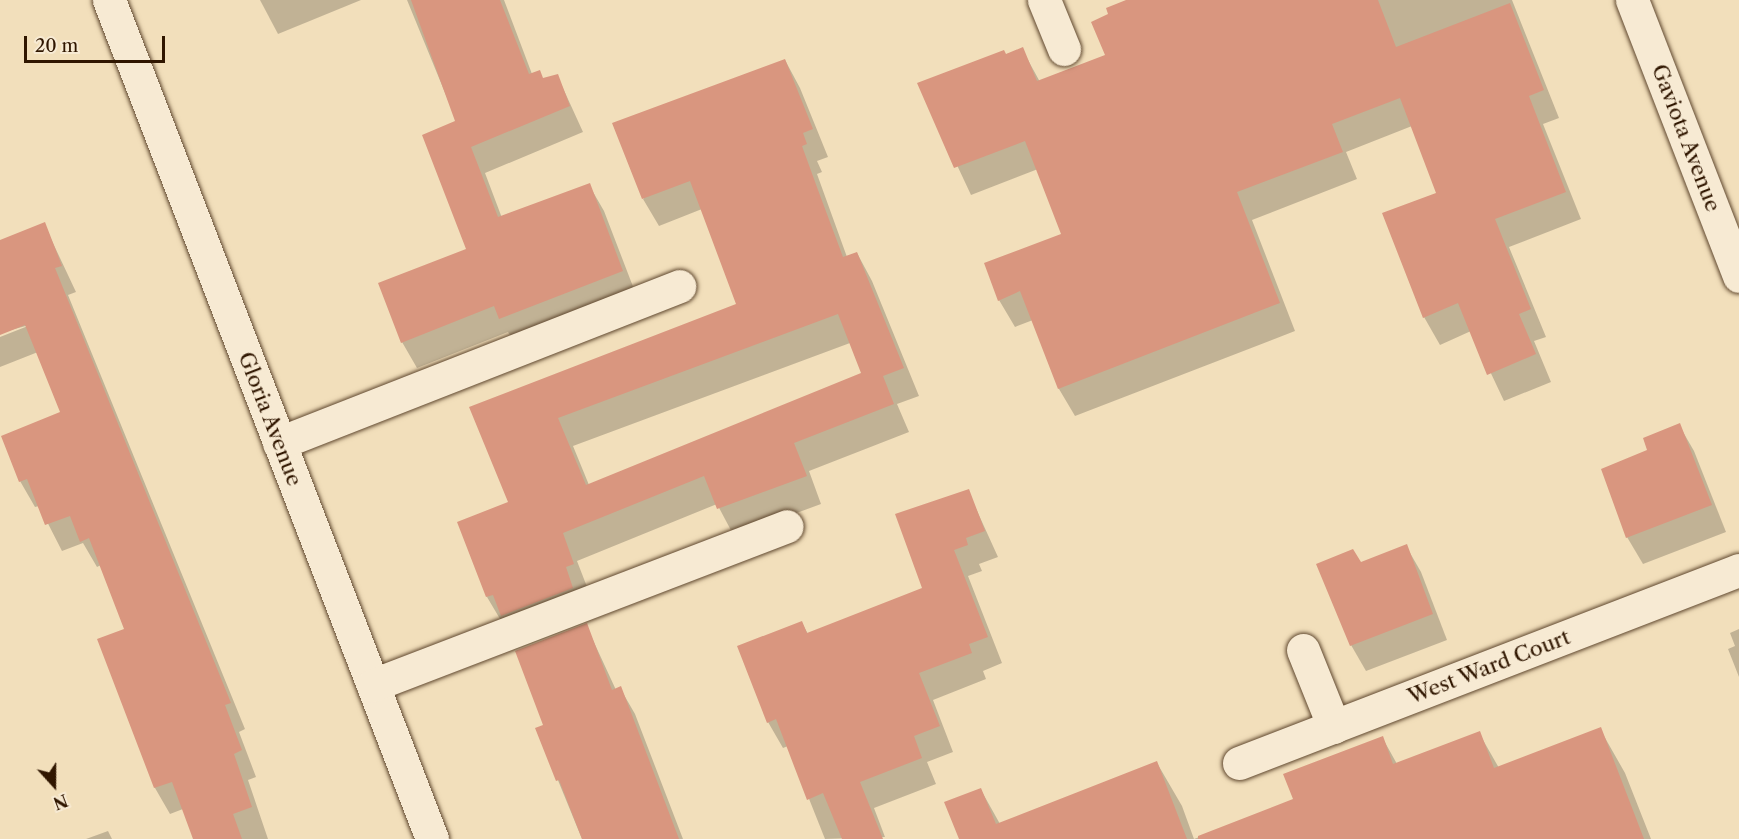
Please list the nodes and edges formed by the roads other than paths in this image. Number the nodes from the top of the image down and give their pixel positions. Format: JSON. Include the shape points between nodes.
{"nodes":[{"id":1,"x":108,"y":0,"type":"edge"},
{"id":2,"x":1044,"y":0,"type":"edge"},
{"id":3,"x":1632,"y":0,"type":"edge"},
{"id":4,"x":1064,"y":49,"type":"dead end"},
{"id":5,"x":1739,"y":276,"type":"edge"},
{"id":6,"x":679,"y":286,"type":"dead end"},
{"id":7,"x":279,"y":443,"type":"junction"},
{"id":8,"x":788,"y":526,"type":"dead end"},
{"id":9,"x":1739,"y":570,"type":"edge"},
{"id":10,"x":1303,"y":650,"type":"dead end"},
{"id":11,"x":373,"y":685,"type":"junction"},
{"id":12,"x":1334,"y":727,"type":"junction"},
{"id":13,"x":1239,"y":763,"type":"dead end"},
{"id":14,"x":432,"y":839,"type":"edge"}],
"edges":[{"from":1,"to":7,"type":"street","name":"Gloria Avenue"},
{"from":2,"to":4,"type":"street"},
{"from":3,"to":5,"type":"street","name":"Gaviota Avenue"},
{"from":6,"to":7,"type":"street"},
{"from":7,"to":11,"type":"street","name":"Gloria Avenue"},
{"from":8,"to":11,"type":"street"},
{"from":9,"to":12,"type":"street","name":"West Ward Court"},
{"from":10,"to":12,"type":"street"},
{"from":11,"to":14,"type":"street","name":"Gloria Avenue"},
{"from":12,"to":13,"type":"street","name":"West Ward Court"}]}
